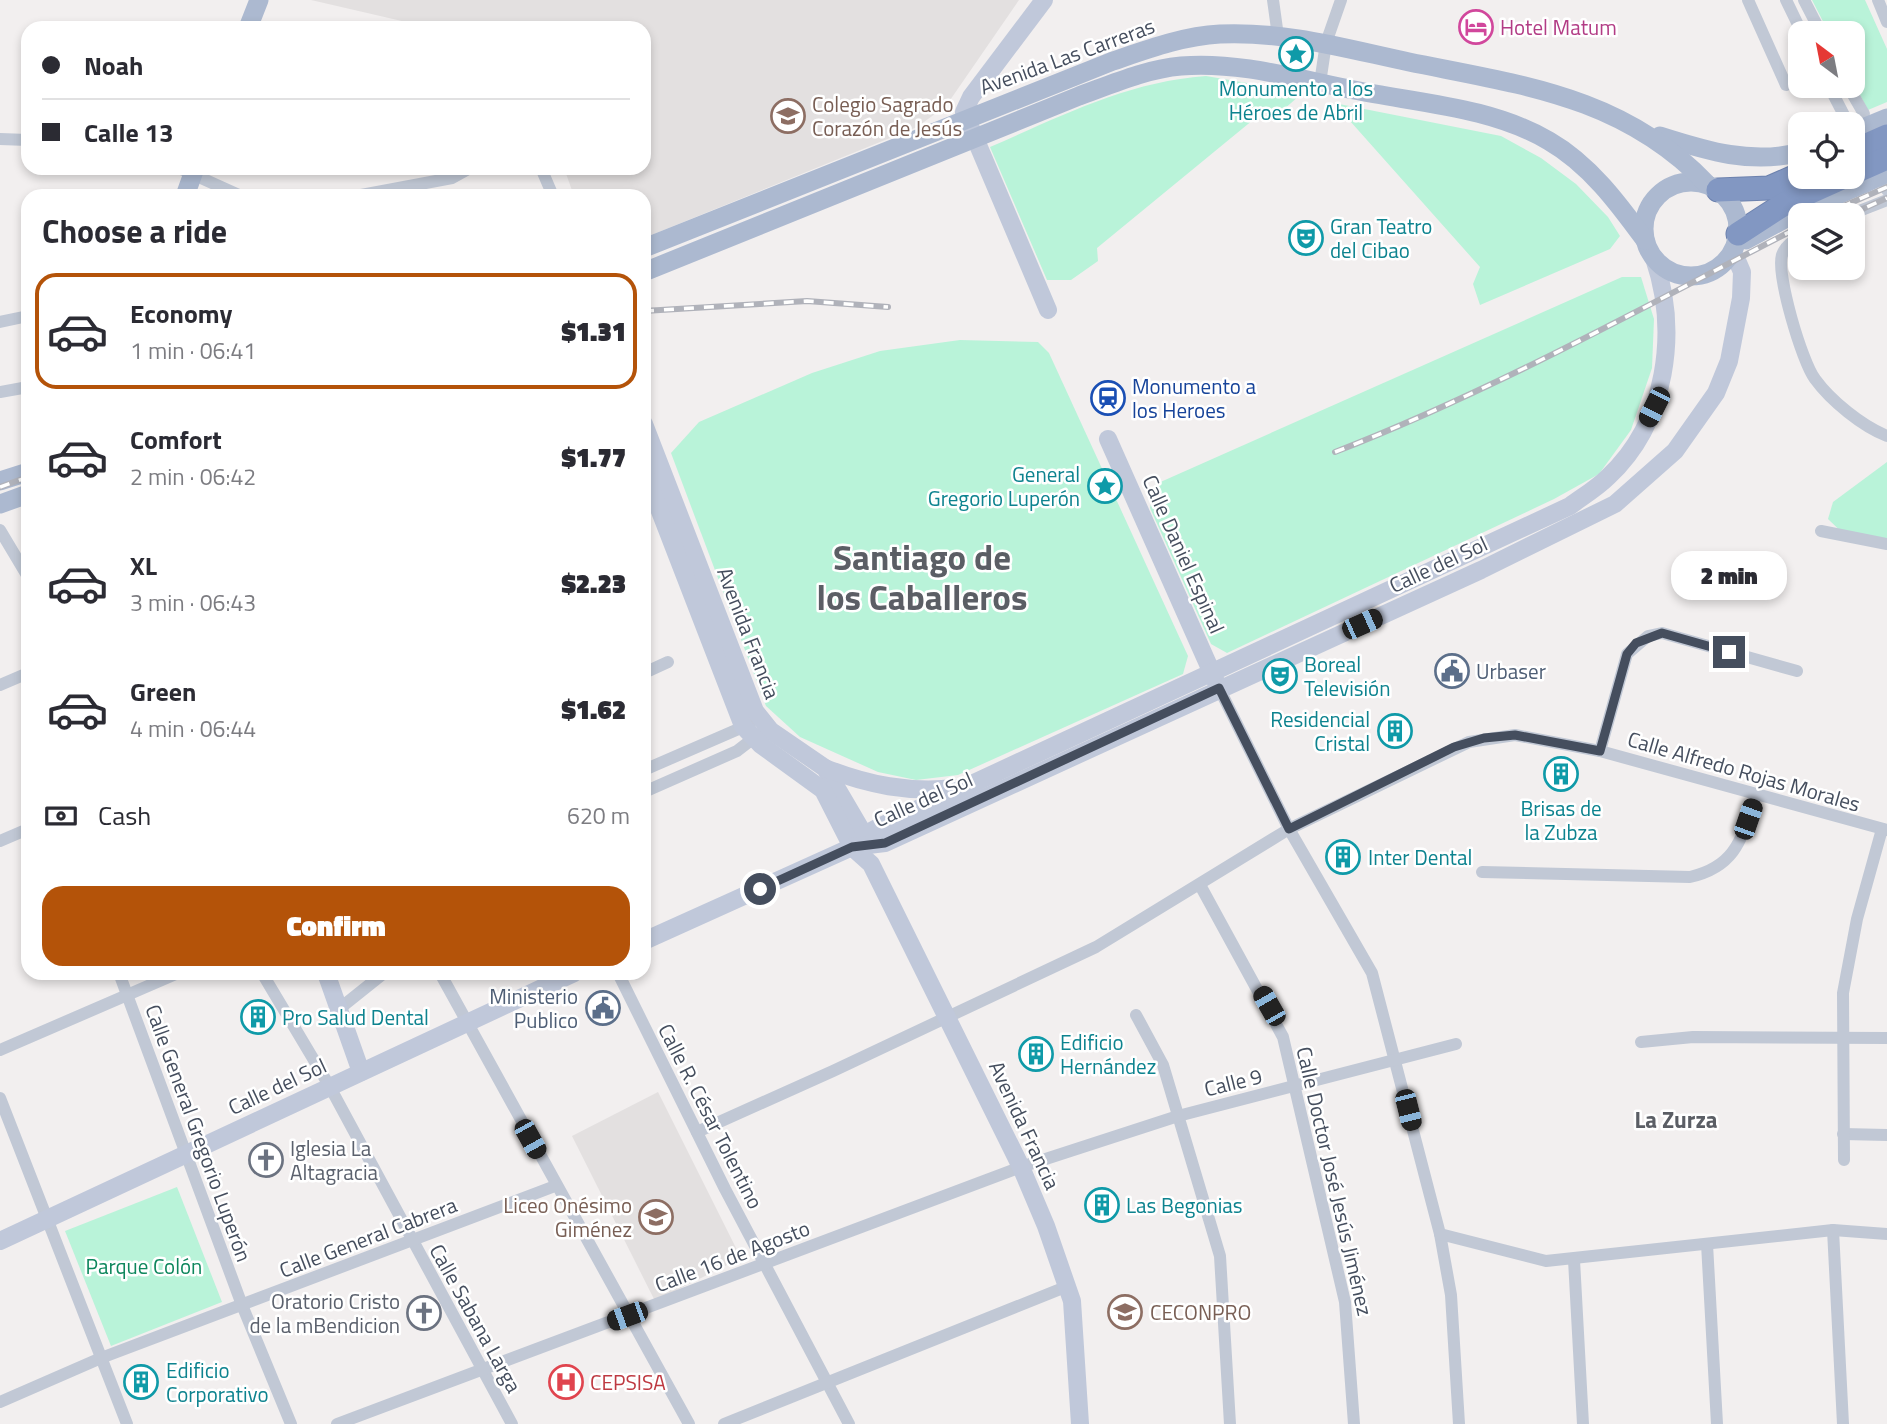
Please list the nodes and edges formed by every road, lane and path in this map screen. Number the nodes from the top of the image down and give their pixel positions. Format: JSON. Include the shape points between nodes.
{"nodes":[{"id":1,"x":259,"y":0,"type":"edge"},
{"id":2,"x":1044,"y":0,"type":"edge"},
{"id":3,"x":1273,"y":0,"type":"edge"},
{"id":4,"x":1341,"y":0,"type":"edge"},
{"id":5,"x":1748,"y":0,"type":"edge"},
{"id":6,"x":1786,"y":0,"type":"edge"},
{"id":7,"x":1804,"y":0,"type":"edge"},
{"id":8,"x":1878,"y":0,"type":"edge"},
{"id":9,"x":251,"y":21,"type":"edge"},
{"id":10,"x":1796,"y":21,"type":"edge"},
{"id":11,"x":1815,"y":21,"type":"edge"},
{"id":12,"x":1887,"y":22,"type":"edge"},
{"id":13,"x":1278,"y":36,"type":"junction"},
{"id":14,"x":1326,"y":43,"type":"junction"},
{"id":15,"x":1320,"y":83,"type":"junction"},
{"id":16,"x":1786,"y":85,"type":"dead end"},
{"id":17,"x":965,"y":118,"type":"junction"},
{"id":18,"x":1887,"y":118,"type":"edge"},
{"id":19,"x":1865,"y":124,"type":"edge"},
{"id":20,"x":1645,"y":132,"type":"junction"},
{"id":21,"x":1887,"y":136,"type":"edge"},
{"id":22,"x":974,"y":138,"type":"junction"},
{"id":23,"x":0,"y":139,"type":"edge"},
{"id":24,"x":21,"y":140,"type":"edge"},
{"id":25,"x":1865,"y":146,"type":"edge"},
{"id":26,"x":1887,"y":158,"type":"edge"},
{"id":27,"x":1865,"y":171,"type":"edge"},
{"id":28,"x":1887,"y":173,"type":"edge"},
{"id":29,"x":1788,"y":174,"type":"edge"},
{"id":30,"x":199,"y":175,"type":"edge"},
{"id":31,"x":457,"y":175,"type":"edge"},
{"id":32,"x":1865,"y":176,"type":"edge"},
{"id":33,"x":1788,"y":178,"type":"edge"},
{"id":34,"x":1788,"y":182,"type":"edge"},
{"id":35,"x":1712,"y":187,"type":"junction"},
{"id":36,"x":227,"y":189,"type":"edge"},
{"id":37,"x":393,"y":189,"type":"edge"},
{"id":38,"x":1836,"y":189,"type":"edge"},
{"id":39,"x":1887,"y":200,"type":"edge"},
{"id":40,"x":1865,"y":209,"type":"edge"},
{"id":41,"x":1644,"y":240,"type":"junction"},
{"id":42,"x":1735,"y":244,"type":"junction"},
{"id":43,"x":651,"y":245,"type":"edge"},
{"id":44,"x":1788,"y":248,"type":"edge"},
{"id":45,"x":1654,"y":258,"type":"junction"},
{"id":46,"x":651,"y":270,"type":"edge"},
{"id":47,"x":1048,"y":310,"type":"dead end"},
{"id":48,"x":21,"y":318,"type":"edge"},
{"id":49,"x":0,"y":322,"type":"edge"},
{"id":50,"x":21,"y":388,"type":"edge"},
{"id":51,"x":0,"y":392,"type":"edge"},
{"id":52,"x":1887,"y":436,"type":"edge"},
{"id":53,"x":1108,"y":439,"type":"dead end"},
{"id":54,"x":651,"y":443,"type":"edge"},
{"id":55,"x":21,"y":474,"type":"edge"},
{"id":56,"x":0,"y":481,"type":"edge"},
{"id":57,"x":651,"y":486,"type":"edge"},
{"id":58,"x":21,"y":496,"type":"edge"},
{"id":59,"x":0,"y":504,"type":"edge"},
{"id":60,"x":0,"y":530,"type":"edge"},
{"id":61,"x":1821,"y":531,"type":"dead end"},
{"id":62,"x":1887,"y":544,"type":"edge"},
{"id":63,"x":1474,"y":552,"type":"junction"},
{"id":64,"x":21,"y":565,"type":"edge"},
{"id":65,"x":1482,"y":570,"type":"junction"},
{"id":66,"x":668,"y":662,"type":"dead end"},
{"id":67,"x":651,"y":670,"type":"edge"},
{"id":68,"x":1797,"y":671,"type":"dead end"},
{"id":69,"x":21,"y":676,"type":"edge"},
{"id":70,"x":1215,"y":680,"type":"junction"},
{"id":71,"x":0,"y":685,"type":"edge"},
{"id":72,"x":756,"y":728,"type":"junction"},
{"id":73,"x":1600,"y":751,"type":"junction"},
{"id":74,"x":651,"y":767,"type":"edge"},
{"id":75,"x":825,"y":768,"type":"junction"},
{"id":76,"x":972,"y":786,"type":"junction"},
{"id":77,"x":651,"y":789,"type":"edge"},
{"id":78,"x":1756,"y":795,"type":"junction"},
{"id":79,"x":1289,"y":829,"type":"junction"},
{"id":80,"x":1884,"y":830,"type":"edge"},
{"id":81,"x":21,"y":832,"type":"edge"},
{"id":82,"x":0,"y":841,"type":"edge"},
{"id":83,"x":864,"y":848,"type":"junction"},
{"id":84,"x":1482,"y":872,"type":"dead end"},
{"id":85,"x":1200,"y":885,"type":"junction"},
{"id":86,"x":651,"y":938,"type":"edge"},
{"id":87,"x":122,"y":980,"type":"edge"},
{"id":88,"x":162,"y":980,"type":"edge"},
{"id":89,"x":266,"y":980,"type":"edge"},
{"id":90,"x":329,"y":980,"type":"edge"},
{"id":91,"x":375,"y":980,"type":"edge"},
{"id":92,"x":444,"y":980,"type":"edge"},
{"id":93,"x":559,"y":980,"type":"edge"},
{"id":94,"x":621,"y":980,"type":"edge"},
{"id":95,"x":128,"y":995,"type":"junction"},
{"id":96,"x":339,"y":1009,"type":"junction"},
{"id":97,"x":1136,"y":1015,"type":"dead end"},
{"id":98,"x":948,"y":1016,"type":"junction"},
{"id":99,"x":466,"y":1023,"type":"junction"},
{"id":100,"x":1844,"y":1038,"type":"junction"},
{"id":101,"x":1887,"y":1038,"type":"edge"},
{"id":102,"x":1641,"y":1042,"type":"dead end"},
{"id":103,"x":1456,"y":1044,"type":"dead end"},
{"id":104,"x":0,"y":1050,"type":"edge"},
{"id":105,"x":1396,"y":1060,"type":"junction"},
{"id":106,"x":361,"y":1072,"type":"junction"},
{"id":107,"x":330,"y":1087,"type":"junction"},
{"id":108,"x":1294,"y":1087,"type":"junction"},
{"id":109,"x":0,"y":1098,"type":"edge"},
{"id":110,"x":1178,"y":1116,"type":"junction"},
{"id":111,"x":697,"y":1132,"type":"junction"},
{"id":112,"x":1843,"y":1134,"type":"junction"},
{"id":113,"x":1887,"y":1135,"type":"edge"},
{"id":114,"x":186,"y":1154,"type":"junction"},
{"id":115,"x":1844,"y":1160,"type":"dead end"},
{"id":116,"x":1021,"y":1167,"type":"junction"},
{"id":117,"x":555,"y":1186,"type":"junction"},
{"id":118,"x":48,"y":1219,"type":"junction"},
{"id":119,"x":1833,"y":1230,"type":"junction"},
{"id":120,"x":1440,"y":1234,"type":"junction"},
{"id":121,"x":1887,"y":1234,"type":"edge"},
{"id":122,"x":0,"y":1241,"type":"edge"},
{"id":123,"x":412,"y":1241,"type":"junction"},
{"id":124,"x":1707,"y":1244,"type":"junction"},
{"id":125,"x":1574,"y":1260,"type":"junction"},
{"id":126,"x":765,"y":1263,"type":"junction"},
{"id":127,"x":1068,"y":1286,"type":"junction"},
{"id":128,"x":242,"y":1305,"type":"junction"},
{"id":129,"x":627,"y":1316,"type":"junction"},
{"id":130,"x":101,"y":1358,"type":"junction"},
{"id":131,"x":482,"y":1370,"type":"junction"},
{"id":132,"x":828,"y":1384,"type":"junction"},
{"id":133,"x":0,"y":1402,"type":"edge"},
{"id":134,"x":127,"y":1424,"type":"edge"},
{"id":135,"x":291,"y":1424,"type":"edge"},
{"id":136,"x":337,"y":1424,"type":"edge"},
{"id":137,"x":512,"y":1424,"type":"edge"},
{"id":138,"x":689,"y":1424,"type":"edge"},
{"id":139,"x":724,"y":1424,"type":"edge"},
{"id":140,"x":849,"y":1424,"type":"edge"},
{"id":141,"x":1080,"y":1424,"type":"edge"},
{"id":142,"x":1230,"y":1424,"type":"edge"},
{"id":143,"x":1354,"y":1424,"type":"edge"},
{"id":144,"x":1459,"y":1424,"type":"edge"},
{"id":145,"x":1584,"y":1424,"type":"edge"},
{"id":146,"x":1717,"y":1424,"type":"edge"},
{"id":147,"x":1843,"y":1424,"type":"edge"}],
"edges":[{"from":1,"to":9,"type":"main road"},
{"from":2,"to":17,"type":"main road","via":[[971,97]]},
{"from":3,"to":13,"type":"street"},
{"from":4,"to":14,"type":"street"},
{"from":5,"to":16,"type":"street"},
{"from":6,"to":10,"type":"street"},
{"from":7,"to":11,"type":"street"},
{"from":8,"to":12,"type":"street"},
{"from":13,"to":14,"type":"main road","name":"Avenida Las Carreras"},
{"from":13,"to":17,"type":"main road","name":"Avenida Las Carreras","via":[[1221,34],[1158,45]]},
{"from":14,"to":15,"type":"street"},
{"from":14,"to":20,"type":"main road","name":"Avenida Las Carreras","via":[[1535,87],[1607,112]]},
{"from":15,"to":22,"type":"main road","name":"Avenida Las Carreras","via":[[1214,66],[1181,66],[1118,81]]},
{"from":15,"to":41,"type":"main road","name":"Avenida Las Carreras","via":[[1508,121],[1530,130],[1587,170]]},
{"from":17,"to":22,"type":"main road"},
{"from":17,"to":43,"type":"main road","name":"Avenida Las Carreras"},
{"from":18,"to":19,"type":"main road","bridge":true},
{"from":20,"to":29,"type":"main road"},
{"from":20,"to":35,"type":"main road","name":"Avenida Las Carreras"},
{"from":21,"to":25,"type":"highway","bridge":true},
{"from":22,"to":46,"type":"main road","name":"Avenida Las Carreras"},
{"from":22,"to":47,"type":"main road"},
{"from":23,"to":24,"type":"street"},
{"from":26,"to":27,"type":"highway","bridge":true},
{"from":28,"to":32,"type":"main road","bridge":true},
{"from":30,"to":36,"type":"street"},
{"from":31,"to":37,"type":"street"},
{"from":33,"to":35,"type":"highway","via":[[1769,188]]},
{"from":34,"to":42,"type":"highway"},
{"from":35,"to":41,"type":"main road","via":[[1678,183],[1665,189],[1647,211]]},
{"from":35,"to":42,"type":"main road","via":[[1734,209]]},
{"from":38,"to":42,"type":"main road"},
{"from":39,"to":40,"type":"street"},
{"from":41,"to":45,"type":"main road"},
{"from":42,"to":45,"type":"main road","via":[[1721,265],[1698,275],[1672,272]]},
{"from":42,"to":65,"type":"main road","name":"Calle del Sol","via":[[1742,272],[1741,298],[1729,361],[1716,393],[1675,451],[1615,504]]},
{"from":44,"to":52,"type":"street","via":[[1781,265],[1803,360],[1834,399]]},
{"from":45,"to":63,"type":"main road","name":"Calle del Sol","via":[[1664,310],[1666,365],[1654,407],[1634,447],[1608,477],[1570,506]]},
{"from":48,"to":49,"type":"street"},
{"from":50,"to":51,"type":"street"},
{"from":53,"to":70,"type":"main road","name":"Calle Daniel Espinal"},
{"from":54,"to":72,"type":"main road","name":"Avenida Francia"},
{"from":55,"to":56,"type":"main road"},
{"from":57,"to":72,"type":"main road","name":"Avenida Francia"},
{"from":58,"to":59,"type":"main road"},
{"from":60,"to":64,"type":"street"},
{"from":61,"to":62,"type":"street"},
{"from":63,"to":65,"type":"main road"},
{"from":63,"to":70,"type":"main road","name":"Calle del Sol"},
{"from":65,"to":70,"type":"main road","name":"Calle del Sol"},
{"from":66,"to":67,"type":"street"},
{"from":68,"to":73,"type":"street","via":[[1662,633],[1648,636],[1627,654]]},
{"from":69,"to":71,"type":"street"},
{"from":70,"to":76,"type":"main road","name":"Calle del Sol"},
{"from":70,"to":79,"type":"street"},
{"from":70,"to":83,"type":"main road","name":"Calle del Sol","via":[[897,838]]},
{"from":72,"to":74,"type":"street"},
{"from":72,"to":75,"type":"main road","name":"Avenida Francia"},
{"from":72,"to":77,"type":"street","via":[[737,751]]},
{"from":72,"to":83,"type":"main road","name":"Avenida Francia","via":[[823,790]]},
{"from":73,"to":78,"type":"street","name":"Calle Alfredo Rojas Morales"},
{"from":73,"to":79,"type":"street","name":"Calle Alfredo Rojas Morales","via":[[1515,735],[1484,738],[1454,747]]},
{"from":75,"to":76,"type":"main road","via":[[890,787],[937,790]]},
{"from":75,"to":83,"type":"main road","name":"Avenida Francia"},
{"from":76,"to":83,"type":"main road","name":"Calle del Sol"},
{"from":78,"to":80,"type":"street","name":"Calle Alfredo Rojas Morales"},
{"from":78,"to":84,"type":"street","via":[[1740,843],[1723,863],[1704,874],[1588,877]]},
{"from":79,"to":85,"type":"street","name":"Calle Alfredo Rojas Morales"},
{"from":79,"to":105,"type":"street","via":[[1372,973]]},
{"from":80,"to":100,"type":"street","via":[[1857,919],[1843,993]]},
{"from":81,"to":82,"type":"street"},
{"from":83,"to":86,"type":"main road","name":"Calle del Sol"},
{"from":83,"to":98,"type":"main road","name":"Avenida Francia"},
{"from":85,"to":98,"type":"street","name":"Calle Alfredo Rojas Morales","via":[[1096,947]]},
{"from":85,"to":108,"type":"street","name":"Calle Doctor José Jesús Jiménez","via":[[1269,1006],[1283,1037]]},
{"from":87,"to":95,"type":"street","name":"Calle General Gregorio Luperón"},
{"from":88,"to":95,"type":"street"},
{"from":89,"to":107,"type":"street","name":"Calle Sabana Larga"},
{"from":90,"to":96,"type":"main road"},
{"from":91,"to":96,"type":"street"},
{"from":92,"to":99,"type":"street"},
{"from":93,"to":99,"type":"main road","name":"Calle del Sol"},
{"from":94,"to":111,"type":"street","name":"Calle R. César Tolentino"},
{"from":95,"to":104,"type":"street"},
{"from":95,"to":114,"type":"street","name":"Calle General Gregorio Luperón"},
{"from":96,"to":106,"type":"main road"},
{"from":97,"to":110,"type":"street","via":[[1163,1065]]},
{"from":98,"to":111,"type":"street","name":"Calle Alfredo Rojas Morales"},
{"from":98,"to":116,"type":"main road","name":"Avenida Francia"},
{"from":99,"to":106,"type":"main road","name":"Calle del Sol"},
{"from":99,"to":117,"type":"street"},
{"from":100,"to":101,"type":"street"},
{"from":100,"to":102,"type":"street","via":[[1693,1037]]},
{"from":100,"to":112,"type":"street"},
{"from":103,"to":105,"type":"street","name":"Calle 9"},
{"from":105,"to":108,"type":"street","name":"Calle 9"},
{"from":105,"to":120,"type":"street"},
{"from":106,"to":107,"type":"main road","name":"Calle del Sol"},
{"from":107,"to":114,"type":"main road","name":"Calle del Sol"},
{"from":107,"to":123,"type":"street","name":"Calle Sabana Larga"},
{"from":108,"to":110,"type":"street","name":"Calle 9"},
{"from":108,"to":143,"type":"street","name":"Calle Doctor José Jesús Jiménez","via":[[1345,1302]]},
{"from":109,"to":118,"type":"street"},
{"from":110,"to":116,"type":"street","name":"Calle 9"},
{"from":110,"to":142,"type":"street","via":[[1220,1256]]},
{"from":111,"to":126,"type":"street","name":"Calle R. César Tolentino"},
{"from":112,"to":113,"type":"street"},
{"from":112,"to":115,"type":"street"},
{"from":114,"to":118,"type":"main road","name":"Calle del Sol"},
{"from":114,"to":128,"type":"street","name":"Calle General Gregorio Luperón"},
{"from":116,"to":126,"type":"street","name":"Calle 16 de Agosto"},
{"from":116,"to":127,"type":"main road","name":"Avenida Francia"},
{"from":117,"to":123,"type":"street","name":"Calle General Cabrera"},
{"from":117,"to":129,"type":"street"},
{"from":118,"to":122,"type":"main road","name":"Calle del Sol"},
{"from":118,"to":130,"type":"street"},
{"from":119,"to":121,"type":"street"},
{"from":119,"to":124,"type":"street"},
{"from":119,"to":147,"type":"street"},
{"from":120,"to":125,"type":"street","via":[[1546,1261]]},
{"from":120,"to":144,"type":"street","via":[[1451,1295]]},
{"from":123,"to":128,"type":"street","name":"Calle General Cabrera"},
{"from":123,"to":131,"type":"street","name":"Calle Sabana Larga"},
{"from":124,"to":125,"type":"street"},
{"from":124,"to":146,"type":"street"},
{"from":125,"to":145,"type":"street"},
{"from":126,"to":129,"type":"street","name":"Calle 16 de Agosto"},
{"from":126,"to":132,"type":"street","name":"Calle R. César Tolentino"},
{"from":127,"to":132,"type":"street"},
{"from":127,"to":141,"type":"main road","name":"Avenida Francia"},
{"from":128,"to":130,"type":"street","name":"Calle General Cabrera"},
{"from":128,"to":135,"type":"street","name":"Calle General Gregorio Luperón"},
{"from":129,"to":131,"type":"street","name":"Calle 16 de Agosto"},
{"from":129,"to":138,"type":"street"},
{"from":130,"to":133,"type":"street","name":"Calle General Cabrera"},
{"from":130,"to":134,"type":"street"},
{"from":131,"to":136,"type":"street","name":"Calle 16 de Agosto"},
{"from":131,"to":137,"type":"street","name":"Calle Sabana Larga"},
{"from":132,"to":139,"type":"street"},
{"from":132,"to":140,"type":"street","name":"Calle R. César Tolentino"}]}
